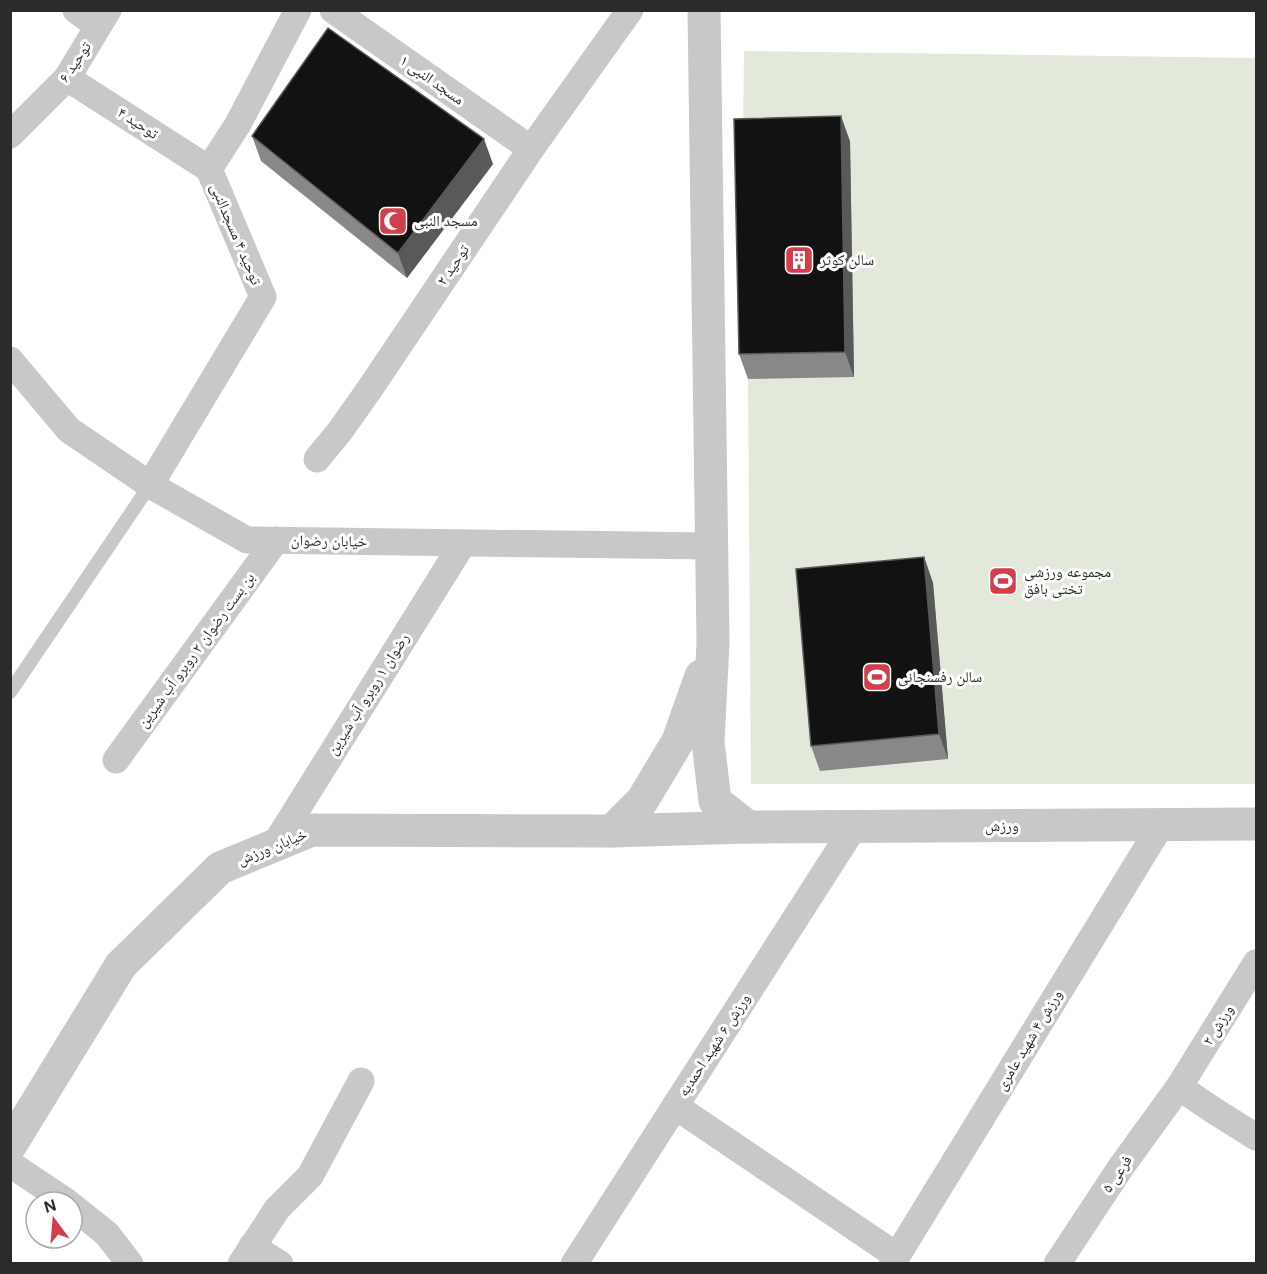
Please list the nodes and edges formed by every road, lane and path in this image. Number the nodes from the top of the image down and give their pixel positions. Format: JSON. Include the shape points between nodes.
{"nodes":[{"id":1,"x":76,"y":10,"type":"edge"},
{"id":2,"x":298,"y":10,"type":"edge"},
{"id":3,"x":333,"y":10,"type":"edge"},
{"id":4,"x":630,"y":10,"type":"edge"},
{"id":5,"x":704,"y":10,"type":"edge"},
{"id":6,"x":103,"y":18,"type":"edge"},
{"id":7,"x":66,"y":78,"type":"junction"},
{"id":8,"x":10,"y":135,"type":"edge"},
{"id":9,"x":531,"y":149,"type":"junction"},
{"id":10,"x":209,"y":169,"type":"junction"},
{"id":11,"x":10,"y":360,"type":"edge"},
{"id":12,"x":317,"y":459,"type":"dead end"},
{"id":13,"x":150,"y":485,"type":"junction"},
{"id":14,"x":276,"y":540,"type":"junction"},
{"id":15,"x":463,"y":543,"type":"junction"},
{"id":16,"x":711,"y":546,"type":"junction"},
{"id":17,"x":713,"y":643,"type":"junction"},
{"id":18,"x":10,"y":692,"type":"edge"},
{"id":19,"x":116,"y":760,"type":"dead end"},
{"id":20,"x":1257,"y":824,"type":"edge"},
{"id":21,"x":1161,"y":825,"type":"junction"},
{"id":22,"x":854,"y":826,"type":"junction"},
{"id":23,"x":748,"y":827,"type":"junction"},
{"id":24,"x":612,"y":831,"type":"junction"},
{"id":25,"x":274,"y":846,"type":"junction"},
{"id":26,"x":1257,"y":963,"type":"edge"},
{"id":27,"x":361,"y":1082,"type":"dead end"},
{"id":28,"x":1179,"y":1087,"type":"junction"},
{"id":29,"x":675,"y":1106,"type":"junction"},
{"id":30,"x":1257,"y":1137,"type":"edge"},
{"id":31,"x":10,"y":1146,"type":"edge"},
{"id":32,"x":10,"y":1164,"type":"edge"},
{"id":33,"x":49,"y":1190,"type":"edge"},
{"id":34,"x":84,"y":1216,"type":"edge"},
{"id":35,"x":247,"y":1255,"type":"edge"},
{"id":36,"x":895,"y":1259,"type":"edge"},
{"id":37,"x":130,"y":1263,"type":"edge"},
{"id":38,"x":280,"y":1263,"type":"edge"},
{"id":39,"x":574,"y":1263,"type":"edge"},
{"id":40,"x":1057,"y":1263,"type":"edge"}],
"edges":[{"from":1,"to":6,"type":"street"},
{"from":2,"to":10,"type":"street","name":"توحید ۴ مسجدالنبی","via":[[238,124]]},
{"from":3,"to":9,"type":"street","name":"مسجد النبی ۱"},
{"from":4,"to":9,"type":"street","name":"توحید ۲"},
{"from":5,"to":16,"type":"street"},
{"from":6,"to":7,"type":"street","name":"توحید ۶"},
{"from":7,"to":8,"type":"street","name":"توحید ۶"},
{"from":7,"to":10,"type":"street","name":"توحید ۴"},
{"from":9,"to":12,"type":"street","name":"توحید ۲","via":[[369,390]]},
{"from":10,"to":13,"type":"street","name":"توحید ۴ مسجدالنبی","via":[[263,297]]},
{"from":11,"to":13,"type":"street","name":"خیابان رضوان","via":[[69,430]]},
{"from":13,"to":14,"type":"street","name":"خیابان رضوان","via":[[247,540]]},
{"from":13,"to":18,"type":"lane"},
{"from":14,"to":15,"type":"street","name":"خیابان رضوان"},
{"from":14,"to":19,"type":"street","name":"بن بست رضوان ۲ روبرو آب شیرین"},
{"from":15,"to":16,"type":"street","name":"خیابان رضوان"},
{"from":15,"to":25,"type":"street","name":"رضوان ۱ روبرو آب شیرین"},
{"from":16,"to":17,"type":"street"},
{"from":17,"to":23,"type":"street","via":[[708,742],[715,801]]},
{"from":17,"to":24,"type":"street","via":[[678,741],[642,801]]},
{"from":20,"to":21,"type":"street","name":"ورزش"},
{"from":21,"to":22,"type":"street","name":"ورزش"},
{"from":21,"to":36,"type":"street","name":"ورزش ۴ شهید عامری"},
{"from":22,"to":23,"type":"street","name":"ورزش"},
{"from":22,"to":29,"type":"street","name":"ورزش ۶ شهید احمدیه"},
{"from":23,"to":24,"type":"street","name":"خیابان ورزش"},
{"from":24,"to":25,"type":"street","name":"خیابان ورزش","via":[[312,830]]},
{"from":25,"to":31,"type":"street","name":"خیابان ورزش","via":[[220,868],[121,965]]},
{"from":26,"to":28,"type":"street","name":"ورزش ۲"},
{"from":27,"to":35,"type":"street","via":[[310,1176],[277,1209]]},
{"from":28,"to":30,"type":"street"},
{"from":28,"to":40,"type":"street","name":"فرعی ۵"},
{"from":29,"to":36,"type":"street","name":"ورزش ۴ شهید عامری"},
{"from":29,"to":39,"type":"street","name":"ورزش ۶ شهید احمدیه"},
{"from":32,"to":33,"type":"street"},
{"from":34,"to":37,"type":"street","via":[[107,1234]]},
{"from":35,"to":38,"type":"street"}]}
